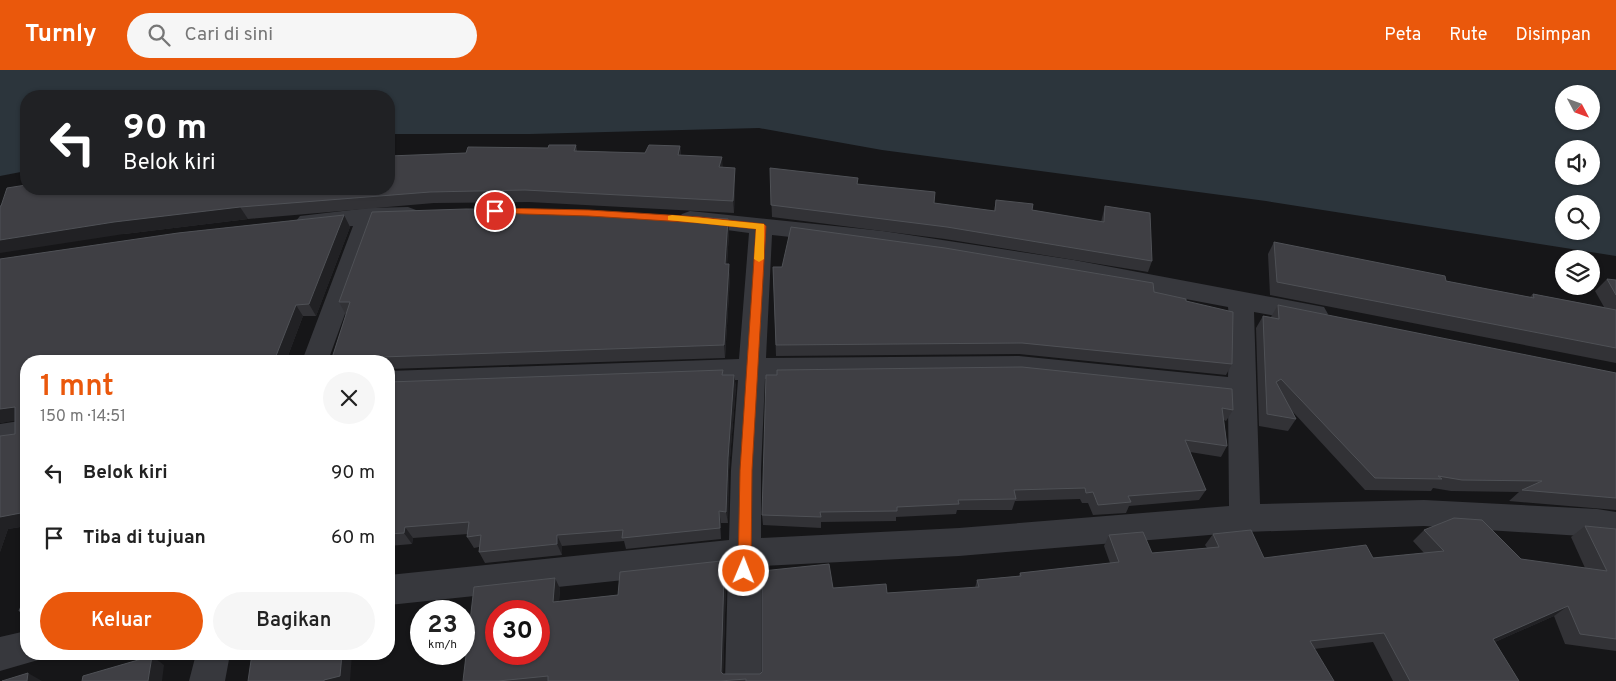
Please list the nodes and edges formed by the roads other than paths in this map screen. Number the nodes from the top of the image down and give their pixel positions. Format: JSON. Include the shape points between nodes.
{"nodes":[{"id":1,"x":427,"y":214,"type":"edge"},
{"id":2,"x":368,"y":216,"type":"junction"},
{"id":3,"x":672,"y":218,"type":"edge"},
{"id":4,"x":281,"y":222,"type":"edge"},
{"id":5,"x":761,"y":226,"type":"junction"},
{"id":6,"x":1240,"y":300,"type":"junction"},
{"id":7,"x":1334,"y":318,"type":"edge"},
{"id":8,"x":317,"y":355,"type":"edge"},
{"id":9,"x":752,"y":369,"type":"junction"},
{"id":10,"x":395,"y":382,"type":"edge"},
{"id":11,"x":1242,"y":389,"type":"junction"},
{"id":12,"x":20,"y":433,"type":"edge"},
{"id":13,"x":0,"y":436,"type":"edge"},
{"id":14,"x":1245,"y":518,"type":"junction"},
{"id":15,"x":1616,"y":526,"type":"edge"},
{"id":16,"x":745,"y":553,"type":"junction"},
{"id":17,"x":395,"y":589,"type":"edge"},
{"id":18,"x":20,"y":649,"type":"edge"},
{"id":19,"x":0,"y":654,"type":"edge"},
{"id":20,"x":212,"y":660,"type":"edge"},
{"id":21,"x":207,"y":681,"type":"edge"},
{"id":22,"x":743,"y":681,"type":"edge"}],
"edges":[{"from":1,"to":2,"type":"street"},
{"from":2,"to":4,"type":"street"},
{"from":2,"to":8,"type":"street"},
{"from":3,"to":5,"type":"street"},
{"from":5,"to":6,"type":"street","via":[[883,239],[1074,269]]},
{"from":5,"to":9,"type":"street"},
{"from":6,"to":7,"type":"street"},
{"from":6,"to":11,"type":"street"},
{"from":9,"to":10,"type":"street"},
{"from":9,"to":11,"type":"street","via":[[1019,366]]},
{"from":9,"to":16,"type":"street"},
{"from":11,"to":14,"type":"street"},
{"from":12,"to":13,"type":"street"},
{"from":14,"to":15,"type":"street","via":[[1424,513]]},
{"from":14,"to":16,"type":"street","via":[[959,542]]},
{"from":16,"to":17,"type":"street"},
{"from":16,"to":22,"type":"street"},
{"from":18,"to":19,"type":"street"},
{"from":20,"to":21,"type":"street"}]}
